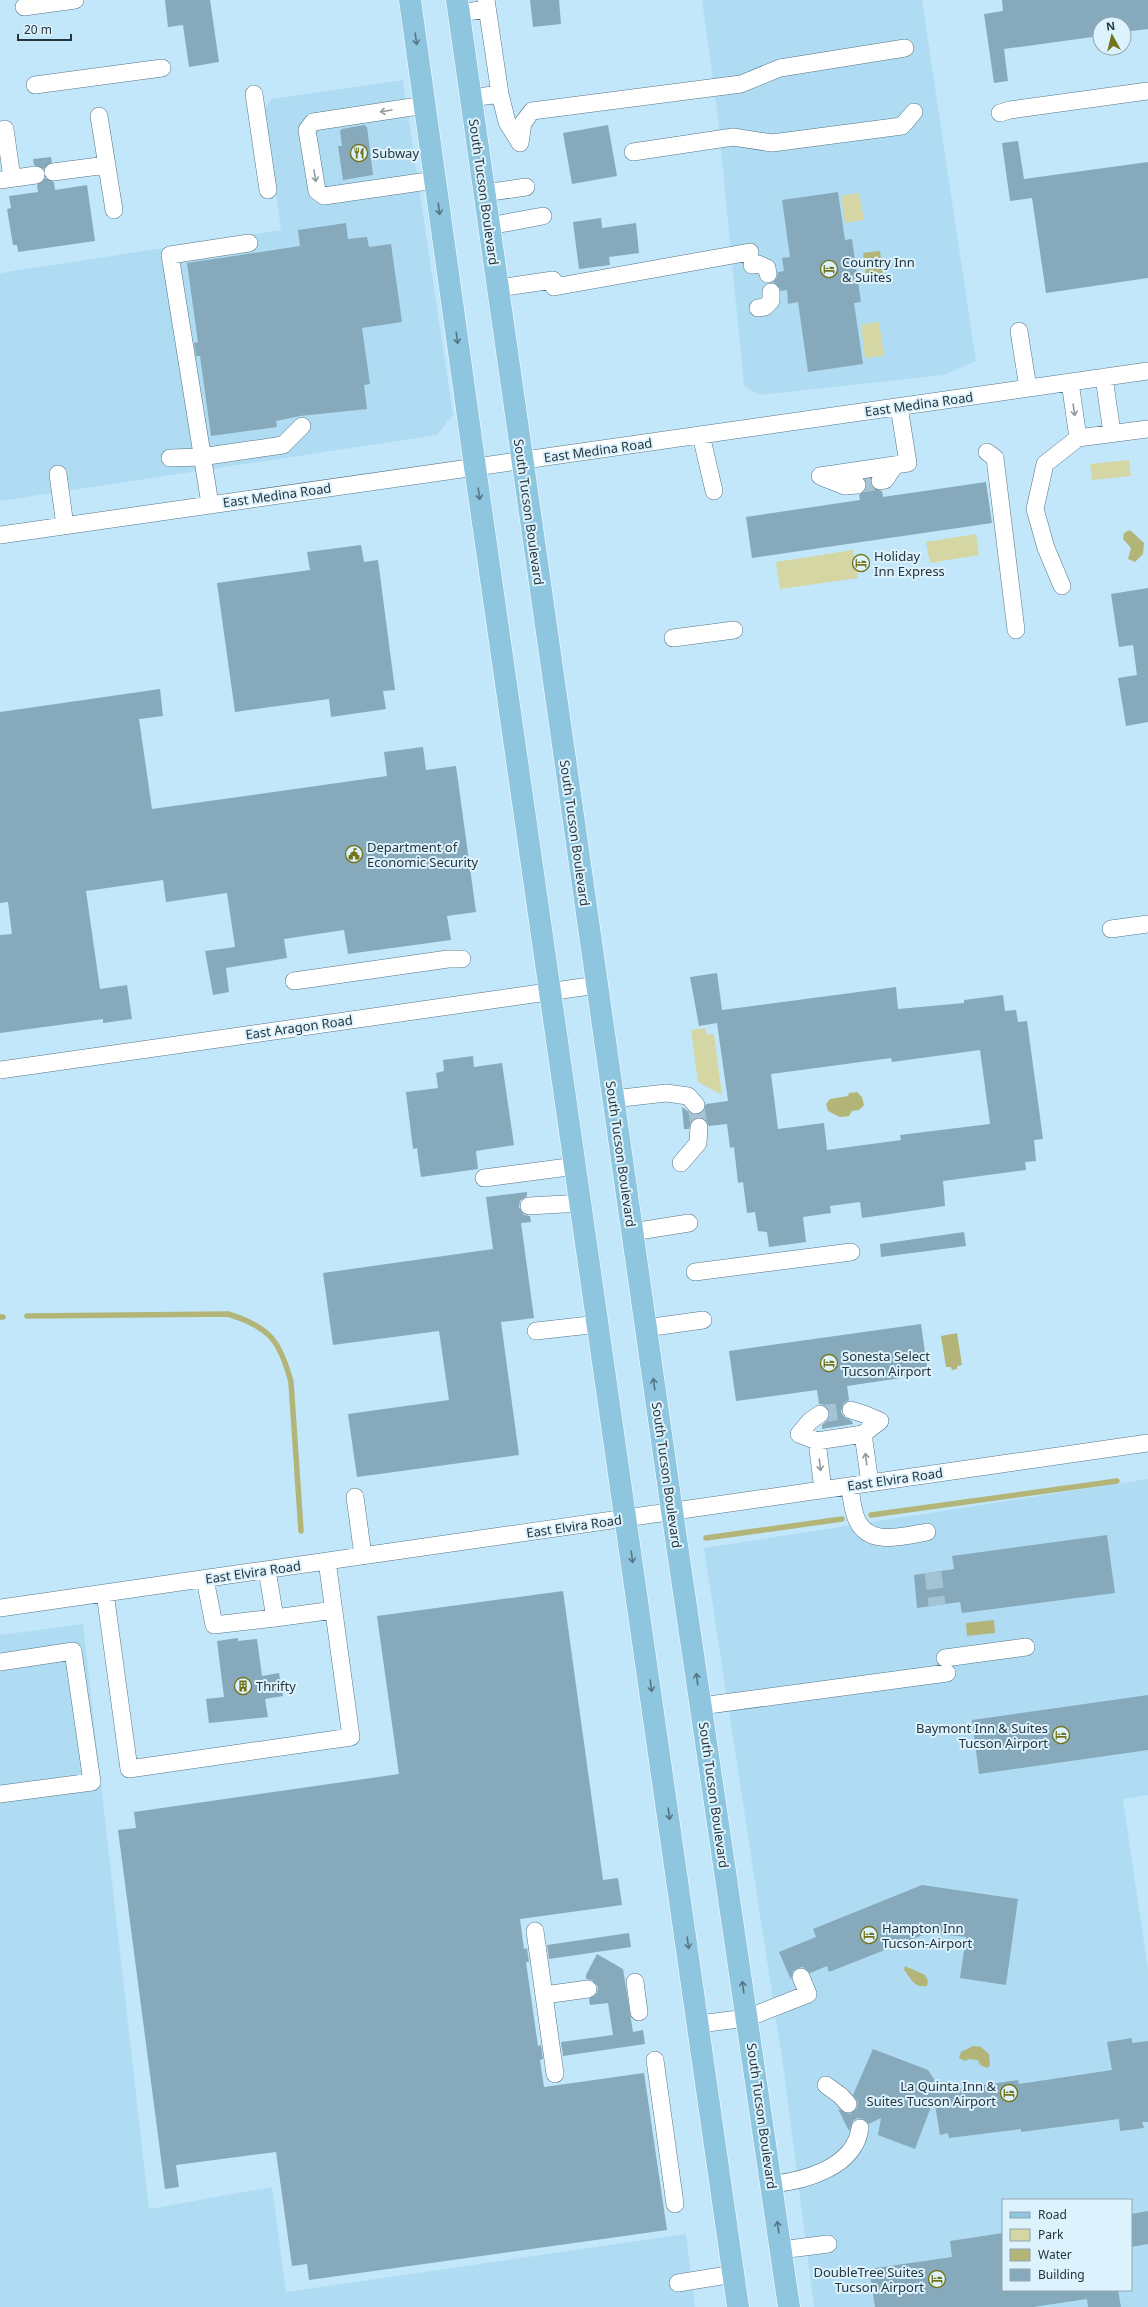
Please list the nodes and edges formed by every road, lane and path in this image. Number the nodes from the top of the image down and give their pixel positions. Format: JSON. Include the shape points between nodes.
{"nodes":[{"id":1,"x":75,"y":0,"type":"edge"},
{"id":2,"x":410,"y":0,"type":"edge"},
{"id":3,"x":487,"y":4,"type":"edge"},
{"id":4,"x":458,"y":6,"type":"edge"},
{"id":5,"x":24,"y":7,"type":"dead end"},
{"id":6,"x":905,"y":48,"type":"dead end"},
{"id":7,"x":162,"y":68,"type":"dead end"},
{"id":8,"x":35,"y":86,"type":"dead end"},
{"id":9,"x":1148,"y":91,"type":"edge"},
{"id":10,"x":254,"y":94,"type":"dead end"},
{"id":11,"x":500,"y":94,"type":"junction"},
{"id":12,"x":471,"y":98,"type":"junction"},
{"id":13,"x":425,"y":105,"type":"junction"},
{"id":14,"x":914,"y":112,"type":"dead end"},
{"id":15,"x":1000,"y":114,"type":"dead end"},
{"id":16,"x":99,"y":116,"type":"dead end"},
{"id":17,"x":5,"y":129,"type":"dead end"},
{"id":18,"x":633,"y":152,"type":"dead end"},
{"id":19,"x":107,"y":165,"type":"junction"},
{"id":20,"x":53,"y":172,"type":"dead end"},
{"id":21,"x":36,"y":175,"type":"dead end"},
{"id":22,"x":6,"y":179,"type":"edge"},
{"id":23,"x":435,"y":180,"type":"junction"},
{"id":24,"x":526,"y":187,"type":"dead end"},
{"id":25,"x":268,"y":190,"type":"dead end"},
{"id":26,"x":484,"y":193,"type":"junction"},
{"id":27,"x":114,"y":210,"type":"dead end"},
{"id":28,"x":543,"y":216,"type":"dead end"},
{"id":29,"x":489,"y":226,"type":"junction"},
{"id":30,"x":249,"y":243,"type":"dead end"},
{"id":31,"x":768,"y":274,"type":"dead end"},
{"id":32,"x":498,"y":288,"type":"junction"},
{"id":33,"x":771,"y":292,"type":"dead end"},
{"id":34,"x":758,"y":308,"type":"dead end"},
{"id":35,"x":1019,"y":331,"type":"dead end"},
{"id":36,"x":1148,"y":371,"type":"edge"},
{"id":37,"x":1104,"y":377,"type":"junction"},
{"id":38,"x":1070,"y":382,"type":"junction"},
{"id":39,"x":1028,"y":388,"type":"junction"},
{"id":40,"x":899,"y":407,"type":"junction"},
{"id":41,"x":302,"y":426,"type":"dead end"},
{"id":42,"x":1148,"y":429,"type":"edge"},
{"id":43,"x":1112,"y":433,"type":"junction"},
{"id":44,"x":701,"y":435,"type":"junction"},
{"id":45,"x":1078,"y":438,"type":"junction"},
{"id":46,"x":988,"y":452,"type":"dead end"},
{"id":47,"x":201,"y":456,"type":"junction"},
{"id":48,"x":170,"y":458,"type":"dead end"},
{"id":49,"x":522,"y":461,"type":"junction"},
{"id":50,"x":895,"y":465,"type":"junction"},
{"id":51,"x":475,"y":467,"type":"junction"},
{"id":52,"x":58,"y":474,"type":"dead end"},
{"id":53,"x":880,"y":481,"type":"tunnel mouth"},
{"id":54,"x":857,"y":484,"type":"tunnel mouth"},
{"id":55,"x":714,"y":491,"type":"dead end"},
{"id":56,"x":210,"y":504,"type":"junction"},
{"id":57,"x":65,"y":526,"type":"junction"},
{"id":58,"x":0,"y":535,"type":"edge"},
{"id":59,"x":1062,"y":586,"type":"dead end"},
{"id":60,"x":734,"y":630,"type":"dead end"},
{"id":61,"x":1016,"y":630,"type":"dead end"},
{"id":62,"x":673,"y":638,"type":"dead end"},
{"id":63,"x":1148,"y":924,"type":"edge"},
{"id":64,"x":1111,"y":929,"type":"dead end"},
{"id":65,"x":462,"y":959,"type":"dead end"},
{"id":66,"x":294,"y":981,"type":"dead end"},
{"id":67,"x":597,"y":986,"type":"junction"},
{"id":68,"x":552,"y":992,"type":"junction"},
{"id":69,"x":0,"y":1070,"type":"edge"},
{"id":70,"x":613,"y":1099,"type":"junction"},
{"id":71,"x":696,"y":1105,"type":"dead end"},
{"id":72,"x":699,"y":1128,"type":"tunnel mouth"},
{"id":73,"x":681,"y":1163,"type":"dead end"},
{"id":74,"x":576,"y":1166,"type":"junction"},
{"id":75,"x":484,"y":1178,"type":"dead end"},
{"id":76,"x":582,"y":1203,"type":"junction"},
{"id":77,"x":529,"y":1206,"type":"dead end"},
{"id":78,"x":689,"y":1223,"type":"dead end"},
{"id":79,"x":632,"y":1232,"type":"junction"},
{"id":80,"x":851,"y":1252,"type":"dead end"},
{"id":81,"x":695,"y":1272,"type":"dead end"},
{"id":82,"x":703,"y":1320,"type":"dead end"},
{"id":83,"x":599,"y":1324,"type":"junction"},
{"id":84,"x":646,"y":1328,"type":"junction"},
{"id":85,"x":536,"y":1332,"type":"dead end"},
{"id":86,"x":851,"y":1410,"type":"tunnel mouth"},
{"id":87,"x":820,"y":1414,"type":"tunnel mouth"},
{"id":88,"x":863,"y":1434,"type":"junction"},
{"id":89,"x":817,"y":1441,"type":"junction"},
{"id":90,"x":1148,"y":1443,"type":"edge"},
{"id":91,"x":870,"y":1483,"type":"junction"},
{"id":92,"x":849,"y":1486,"type":"junction"},
{"id":93,"x":823,"y":1490,"type":"junction"},
{"id":94,"x":355,"y":1497,"type":"dead end"},
{"id":95,"x":672,"y":1511,"type":"junction"},
{"id":96,"x":626,"y":1518,"type":"junction"},
{"id":97,"x":927,"y":1532,"type":"dead end"},
{"id":98,"x":363,"y":1556,"type":"junction"},
{"id":99,"x":327,"y":1561,"type":"junction"},
{"id":100,"x":268,"y":1570,"type":"junction"},
{"id":101,"x":205,"y":1579,"type":"junction"},
{"id":102,"x":105,"y":1593,"type":"junction"},
{"id":103,"x":0,"y":1608,"type":"edge"},
{"id":104,"x":334,"y":1610,"type":"junction"},
{"id":105,"x":275,"y":1618,"type":"junction"},
{"id":106,"x":1026,"y":1647,"type":"dead end"},
{"id":107,"x":0,"y":1662,"type":"edge"},
{"id":108,"x":701,"y":1706,"type":"junction"},
{"id":109,"x":0,"y":1794,"type":"edge"},
{"id":110,"x":534,"y":1931,"type":"dead end"},
{"id":111,"x":801,"y":1977,"type":"dead end"},
{"id":112,"x":635,"y":1982,"type":"dead end"},
{"id":113,"x":588,"y":1989,"type":"dead end"},
{"id":114,"x":544,"y":1995,"type":"junction"},
{"id":115,"x":639,"y":2012,"type":"dead end"},
{"id":116,"x":747,"y":2018,"type":"junction"},
{"id":117,"x":699,"y":2024,"type":"junction"},
{"id":118,"x":655,"y":2060,"type":"dead end"},
{"id":119,"x":555,"y":2074,"type":"dead end"},
{"id":120,"x":826,"y":2084,"type":"dead end"},
{"id":121,"x":848,"y":2104,"type":"dead end"},
{"id":122,"x":860,"y":2128,"type":"dead end"},
{"id":123,"x":772,"y":2184,"type":"junction"},
{"id":124,"x":675,"y":2204,"type":"dead end"},
{"id":125,"x":828,"y":2244,"type":"dead end"},
{"id":126,"x":781,"y":2250,"type":"junction"},
{"id":127,"x":734,"y":2274,"type":"junction"},
{"id":128,"x":678,"y":2283,"type":"dead end"},
{"id":129,"x":738,"y":2307,"type":"edge"},
{"id":130,"x":789,"y":2307,"type":"edge"}],
"edges":[{"from":1,"to":5,"type":"street"},
{"from":2,"to":13,"type":"main road","one_way":true},
{"from":3,"to":4,"type":"street"},
{"from":3,"to":11,"type":"street"},
{"from":4,"to":12,"type":"main road","name":"South Tucson Boulevard"},
{"from":6,"to":11,"type":"street","via":[[780,68],[741,84],[532,111],[523,123],[520,143],[507,122]]},
{"from":7,"to":8,"type":"street"},
{"from":9,"to":15,"type":"street","via":[[1010,110]]},
{"from":10,"to":25,"type":"street"},
{"from":11,"to":12,"type":"street"},
{"from":12,"to":26,"type":"main road","name":"South Tucson Boulevard"},
{"from":13,"to":23,"type":"main road"},
{"from":13,"to":23,"type":"street","one_way":true,"via":[[313,122],[308,130],[317,191],[324,196]]},
{"from":14,"to":18,"type":"street","via":[[902,126],[772,143],[733,137]]},
{"from":16,"to":19,"type":"street"},
{"from":17,"to":22,"type":"street"},
{"from":19,"to":20,"type":"street"},
{"from":19,"to":27,"type":"street"},
{"from":21,"to":22,"type":"street"},
{"from":23,"to":51,"type":"main road","one_way":true},
{"from":24,"to":26,"type":"street"},
{"from":26,"to":29,"type":"main road","name":"South Tucson Boulevard"},
{"from":28,"to":29,"type":"street"},
{"from":29,"to":32,"type":"main road","name":"South Tucson Boulevard"},
{"from":30,"to":47,"type":"street","via":[[170,255]]},
{"from":31,"to":32,"type":"street","via":[[767,268],[751,259],[554,284]]},
{"from":32,"to":49,"type":"main road","name":"South Tucson Boulevard"},
{"from":33,"to":34,"type":"street","via":[[771,301],[765,307]]},
{"from":35,"to":39,"type":"street"},
{"from":36,"to":37,"type":"street","name":"East Medina Road"},
{"from":37,"to":38,"type":"street","name":"East Medina Road"},
{"from":37,"to":43,"type":"street"},
{"from":38,"to":39,"type":"street","name":"East Medina Road"},
{"from":38,"to":45,"type":"street","one_way":true},
{"from":39,"to":40,"type":"street","name":"East Medina Road"},
{"from":40,"to":44,"type":"street","name":"East Medina Road"},
{"from":40,"to":50,"type":"street","via":[[908,463]]},
{"from":41,"to":47,"type":"street","via":[[283,445]]},
{"from":42,"to":43,"type":"street"},
{"from":43,"to":45,"type":"street"},
{"from":44,"to":49,"type":"street","name":"East Medina Road"},
{"from":44,"to":55,"type":"street"},
{"from":45,"to":59,"type":"street","via":[[1045,464],[1035,509],[1046,548]]},
{"from":46,"to":61,"type":"street","via":[[995,458]]},
{"from":47,"to":48,"type":"street"},
{"from":47,"to":56,"type":"street"},
{"from":49,"to":51,"type":"street","name":"East Medina Road"},
{"from":49,"to":67,"type":"main road","name":"South Tucson Boulevard"},
{"from":50,"to":53,"type":"street","via":[[885,480]]},
{"from":50,"to":54,"type":"street","via":[[820,476],[845,486]]},
{"from":51,"to":56,"type":"street","name":"East Medina Road"},
{"from":51,"to":68,"type":"main road","one_way":true},
{"from":52,"to":57,"type":"street"},
{"from":56,"to":57,"type":"street","name":"East Medina Road"},
{"from":57,"to":58,"type":"street","name":"East Medina Road"},
{"from":60,"to":62,"type":"street"},
{"from":63,"to":64,"type":"street"},
{"from":65,"to":66,"type":"street"},
{"from":67,"to":68,"type":"street","name":"East Aragon Road"},
{"from":67,"to":70,"type":"main road","name":"South Tucson Boulevard"},
{"from":68,"to":69,"type":"street","name":"East Aragon Road"},
{"from":68,"to":74,"type":"main road"},
{"from":70,"to":71,"type":"street","via":[[666,1093],[688,1096]]},
{"from":70,"to":79,"type":"main road","name":"South Tucson Boulevard"},
{"from":72,"to":73,"type":"street","via":[[698,1143]]},
{"from":74,"to":75,"type":"street"},
{"from":74,"to":76,"type":"main road"},
{"from":76,"to":77,"type":"street"},
{"from":76,"to":83,"type":"main road"},
{"from":78,"to":79,"type":"street"},
{"from":79,"to":84,"type":"main road","name":"South Tucson Boulevard"},
{"from":80,"to":81,"type":"street"},
{"from":82,"to":84,"type":"street"},
{"from":83,"to":85,"type":"street"},
{"from":83,"to":96,"type":"main road"},
{"from":95,"to":84,"type":"main road","name":"South Tucson Boulevard","one_way":true},
{"from":86,"to":88,"type":"street","via":[[880,1421]]},
{"from":87,"to":89,"type":"street","via":[[799,1434]]},
{"from":88,"to":89,"type":"street"},
{"from":91,"to":88,"type":"street","one_way":true},
{"from":89,"to":93,"type":"street","one_way":true},
{"from":90,"to":91,"type":"street","name":"East Elvira Road"},
{"from":91,"to":92,"type":"street","name":"East Elvira Road"},
{"from":92,"to":93,"type":"street","name":"East Elvira Road"},
{"from":92,"to":97,"type":"street","via":[[857,1520],[868,1534],[884,1538]]},
{"from":93,"to":95,"type":"street","name":"East Elvira Road"},
{"from":94,"to":98,"type":"street"},
{"from":95,"to":96,"type":"street","name":"East Elvira Road"},
{"from":108,"to":95,"type":"main road","name":"South Tucson Boulevard","one_way":true},
{"from":96,"to":98,"type":"street","name":"East Elvira Road"},
{"from":96,"to":117,"type":"main road","one_way":true},
{"from":98,"to":99,"type":"street","name":"East Elvira Road"},
{"from":99,"to":100,"type":"street","name":"East Elvira Road"},
{"from":99,"to":104,"type":"street"},
{"from":100,"to":101,"type":"street","name":"East Elvira Road"},
{"from":100,"to":105,"type":"street"},
{"from":101,"to":102,"type":"street","name":"East Elvira Road"},
{"from":101,"to":105,"type":"street","via":[[214,1626]]},
{"from":102,"to":103,"type":"street","name":"East Elvira Road"},
{"from":102,"to":104,"type":"street","via":[[129,1769],[351,1737]]},
{"from":104,"to":105,"type":"street"},
{"from":106,"to":108,"type":"street","via":[[946,1666]]},
{"from":107,"to":109,"type":"street","via":[[73,1651],[92,1782]]},
{"from":116,"to":108,"type":"main road","name":"South Tucson Boulevard","one_way":true},
{"from":110,"to":114,"type":"street"},
{"from":111,"to":116,"type":"street","via":[[808,1994]]},
{"from":112,"to":115,"type":"street"},
{"from":113,"to":114,"type":"street"},
{"from":114,"to":119,"type":"street"},
{"from":116,"to":117,"type":"street"},
{"from":116,"to":123,"type":"main road","name":"South Tucson Boulevard"},
{"from":117,"to":127,"type":"main road"},
{"from":118,"to":124,"type":"street"},
{"from":120,"to":121,"type":"street"},
{"from":122,"to":123,"type":"street","via":[[856,2141],[844,2158],[827,2169]]},
{"from":126,"to":123,"type":"main road","name":"South Tucson Boulevard","one_way":true},
{"from":125,"to":126,"type":"street"},
{"from":126,"to":130,"type":"main road","name":"South Tucson Boulevard"},
{"from":127,"to":128,"type":"street"},
{"from":127,"to":129,"type":"main road"}]}
